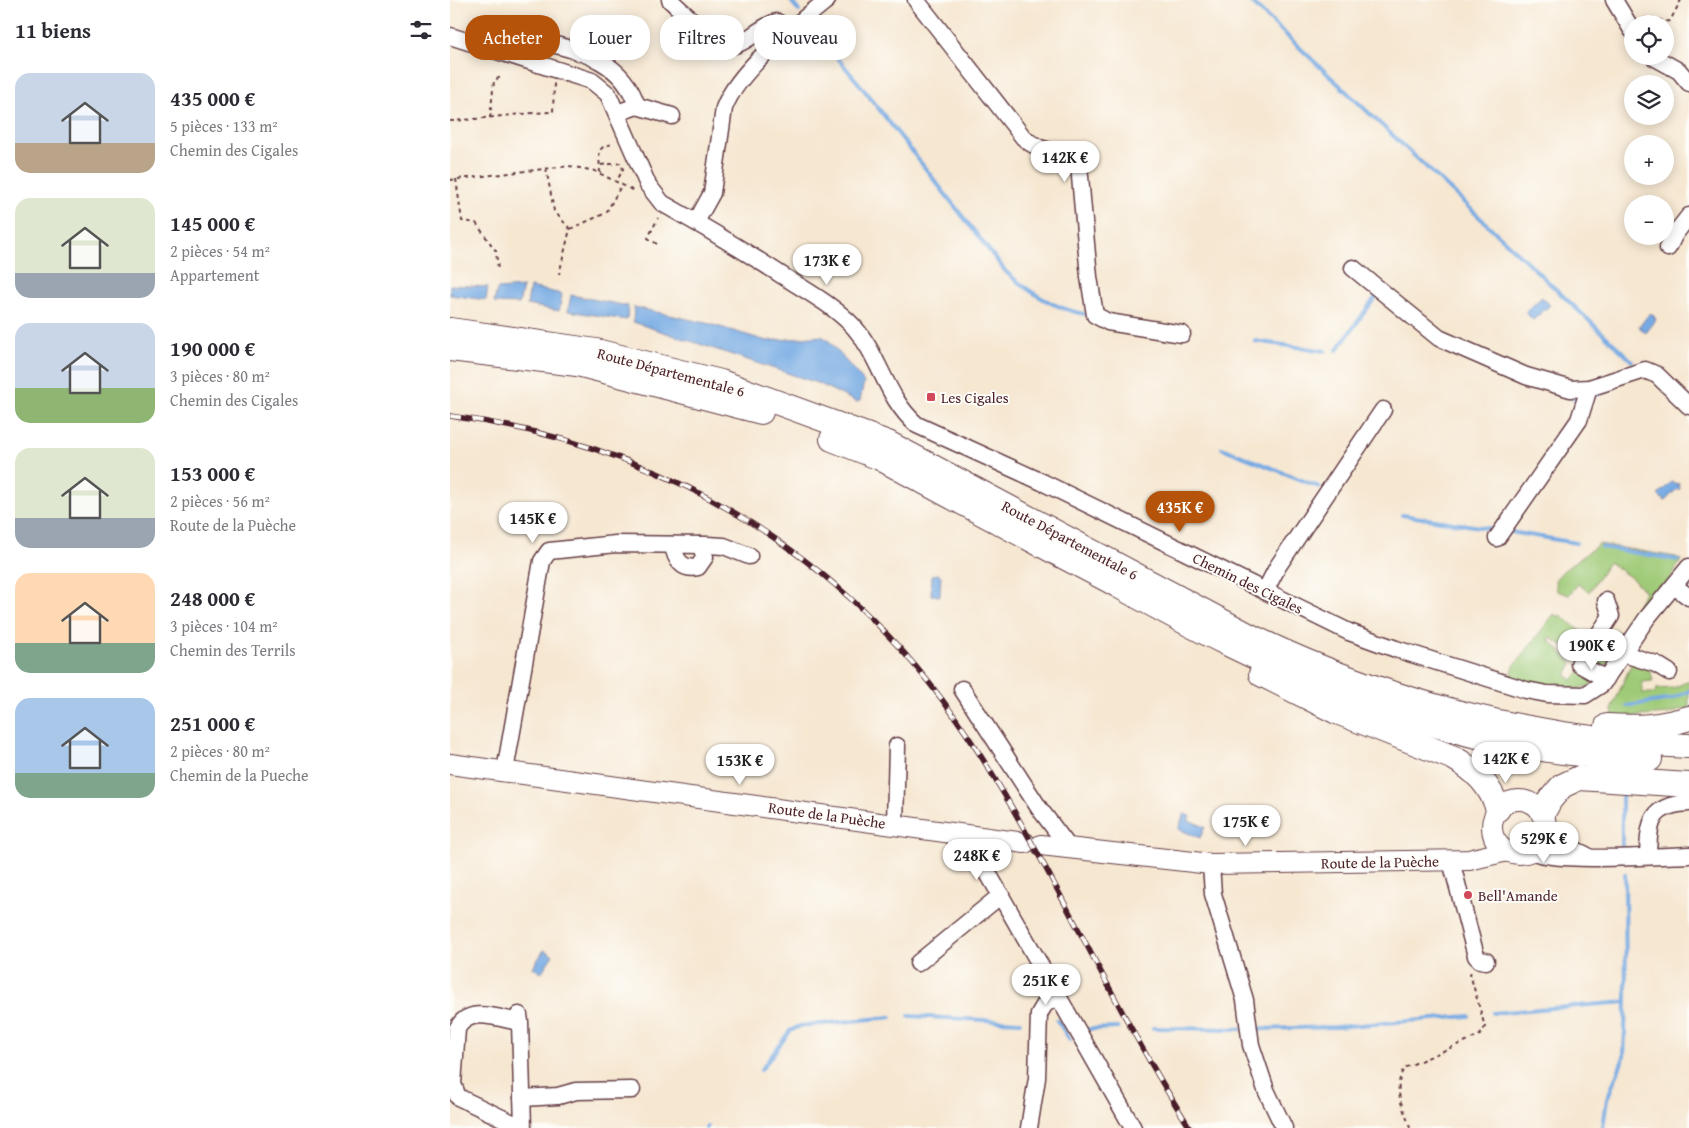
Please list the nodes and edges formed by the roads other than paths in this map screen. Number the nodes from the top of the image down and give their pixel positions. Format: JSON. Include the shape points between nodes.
{"nodes":[{"id":1,"x":670,"y":0,"type":"edge"},
{"id":2,"x":827,"y":0,"type":"edge"},
{"id":3,"x":916,"y":0,"type":"edge"},
{"id":4,"x":1614,"y":0,"type":"edge"},
{"id":5,"x":810,"y":15,"type":"edge"},
{"id":6,"x":1628,"y":15,"type":"edge"},
{"id":7,"x":450,"y":36,"type":"edge"},
{"id":8,"x":754,"y":36,"type":"edge"},
{"id":9,"x":560,"y":47,"type":"edge"},
{"id":10,"x":761,"y":60,"type":"edge"},
{"id":11,"x":1667,"y":65,"type":"edge"},
{"id":12,"x":1689,"y":83,"type":"edge"},
{"id":13,"x":637,"y":106,"type":"junction"},
{"id":14,"x":617,"y":113,"type":"junction"},
{"id":15,"x":672,"y":116,"type":"dead end"},
{"id":16,"x":1689,"y":216,"type":"edge"},
{"id":17,"x":696,"y":222,"type":"junction"},
{"id":18,"x":1668,"y":248,"type":"dead end"},
{"id":19,"x":1354,"y":268,"type":"dead end"},
{"id":20,"x":450,"y":330,"type":"edge"},
{"id":21,"x":1182,"y":334,"type":"dead end"},
{"id":22,"x":450,"y":349,"type":"edge"},
{"id":23,"x":1590,"y":388,"type":"junction"},
{"id":24,"x":1689,"y":406,"type":"edge"},
{"id":25,"x":1382,"y":410,"type":"dead end"},
{"id":26,"x":1497,"y":538,"type":"dead end"},
{"id":27,"x":673,"y":545,"type":"junction"},
{"id":28,"x":700,"y":545,"type":"junction"},
{"id":29,"x":749,"y":556,"type":"dead end"},
{"id":30,"x":1689,"y":567,"type":"edge"},
{"id":31,"x":1100,"y":576,"type":"junction"},
{"id":32,"x":1674,"y":586,"type":"junction"},
{"id":33,"x":1265,"y":591,"type":"junction"},
{"id":34,"x":1689,"y":597,"type":"edge"},
{"id":35,"x":1606,"y":602,"type":"dead end"},
{"id":36,"x":1624,"y":654,"type":"junction"},
{"id":37,"x":1288,"y":655,"type":"junction"},
{"id":38,"x":1669,"y":672,"type":"dead end"},
{"id":39,"x":1606,"y":679,"type":"junction"},
{"id":40,"x":962,"y":689,"type":"dead end"},
{"id":41,"x":1689,"y":718,"type":"edge"},
{"id":42,"x":897,"y":746,"type":"dead end"},
{"id":43,"x":1689,"y":746,"type":"edge"},
{"id":44,"x":1689,"y":760,"type":"edge"},
{"id":45,"x":450,"y":764,"type":"edge"},
{"id":46,"x":505,"y":770,"type":"junction"},
{"id":47,"x":1689,"y":785,"type":"edge"},
{"id":48,"x":1689,"y":803,"type":"edge"},
{"id":49,"x":1495,"y":819,"type":"junction"},
{"id":50,"x":1545,"y":819,"type":"junction"},
{"id":51,"x":895,"y":824,"type":"junction"},
{"id":52,"x":954,"y":832,"type":"junction"},
{"id":53,"x":977,"y":836,"type":"junction"},
{"id":54,"x":1070,"y":849,"type":"junction"},
{"id":55,"x":1507,"y":851,"type":"junction"},
{"id":56,"x":1532,"y":851,"type":"junction"},
{"id":57,"x":1689,"y":855,"type":"edge"},
{"id":58,"x":1648,"y":856,"type":"junction"},
{"id":59,"x":1590,"y":857,"type":"junction"},
{"id":60,"x":1451,"y":861,"type":"junction"},
{"id":61,"x":1211,"y":864,"type":"junction"},
{"id":62,"x":985,"y":868,"type":"junction"},
{"id":63,"x":1001,"y":895,"type":"junction"},
{"id":64,"x":1481,"y":959,"type":"road end"},
{"id":65,"x":918,"y":963,"type":"dead end"},
{"id":66,"x":1059,"y":996,"type":"junction"},
{"id":67,"x":632,"y":1090,"type":"dead end"},
{"id":68,"x":522,"y":1098,"type":"junction"},
{"id":69,"x":1029,"y":1128,"type":"edge"},
{"id":70,"x":1133,"y":1128,"type":"edge"},
{"id":71,"x":1284,"y":1128,"type":"edge"}],
"edges":[{"from":1,"to":8,"type":"street","via":[[716,43],[724,46],[744,43]]},
{"from":2,"to":5,"type":"street"},
{"from":3,"to":21,"type":"street","via":[[1023,137],[1039,149],[1069,157],[1079,165],[1095,315],[1108,322]]},
{"from":4,"to":6,"type":"street"},
{"from":7,"to":14,"type":"street","name":"Chemin des Cigales","via":[[592,81],[608,94]]},
{"from":9,"to":13,"type":"street","via":[[610,66],[624,78]]},
{"from":10,"to":17,"type":"street","via":[[735,85],[724,108],[712,193]]},
{"from":11,"to":12,"type":"street"},
{"from":13,"to":14,"type":"street"},
{"from":13,"to":15,"type":"street"},
{"from":14,"to":17,"type":"street","name":"Chemin des Cigales","via":[[655,196]]},
{"from":16,"to":18,"type":"street"},
{"from":17,"to":33,"type":"street","name":"Chemin des Cigales","via":[[807,291],[854,327],[872,352],[892,398],[916,426],[1042,482]]},
{"from":19,"to":23,"type":"street","via":[[1439,338],[1550,384],[1571,389]]},
{"from":20,"to":37,"type":"highway","name":"Route Départementale 6","via":[[596,351],[721,382],[888,443]]},
{"from":22,"to":31,"type":"highway","name":"Route Départementale 6","via":[[577,364],[758,410],[880,458]]},
{"from":23,"to":24,"type":"street","via":[[1646,370],[1658,375]]},
{"from":23,"to":26,"type":"street","via":[[1579,420]]},
{"from":25,"to":33,"type":"street","via":[[1278,566]]},
{"from":27,"to":28,"type":"street"},
{"from":27,"to":28,"type":"street","via":[[676,559],[693,568],[698,567],[705,556]]},
{"from":27,"to":46,"type":"street","via":[[616,544],[563,548],[544,555]]},
{"from":28,"to":29,"type":"street","via":[[724,546]]},
{"from":30,"to":32,"type":"street","name":"Chemin des Cigales"},
{"from":31,"to":44,"type":"highway","name":"Route Départementale 6","via":[[1228,644],[1348,697],[1401,714],[1525,746],[1610,759]]},
{"from":31,"to":49,"type":"highway","via":[[1198,639],[1278,684],[1471,768],[1485,782]]},
{"from":32,"to":34,"type":"street"},
{"from":32,"to":36,"type":"street","name":"Chemin des Cigales","via":[[1647,618]]},
{"from":33,"to":39,"type":"street","name":"Chemin des Cigales","via":[[1358,635],[1526,690],[1547,694],[1585,694]]},
{"from":35,"to":39,"type":"street","via":[[1611,616],[1579,664]]},
{"from":36,"to":38,"type":"street","via":[[1656,664]]},
{"from":36,"to":39,"type":"street","name":"Chemin des Cigales"},
{"from":37,"to":41,"type":"highway","via":[[1457,702],[1537,718],[1637,728],[1668,725]]},
{"from":37,"to":43,"type":"highway","name":"Route Départementale 6","via":[[1406,697],[1515,726],[1580,738]]},
{"from":40,"to":54,"type":"street","via":[[1039,808]]},
{"from":42,"to":51,"type":"street"},
{"from":45,"to":46,"type":"main road","name":"Route de la Puèche"},
{"from":46,"to":51,"type":"main road","name":"Route de la Puèche"},
{"from":47,"to":50,"type":"highway","via":[[1580,778],[1562,786],[1550,800]]},
{"from":48,"to":58,"type":"street","via":[[1666,805],[1657,814],[1650,824]]},
{"from":49,"to":50,"type":"main road","via":[[1510,801],[1518,799],[1532,802]]},
{"from":49,"to":55,"type":"main road","via":[[1498,844]]},
{"from":49,"to":60,"type":"main road","name":"Route de la Puèche","via":[[1489,837],[1479,848]]},
{"from":50,"to":56,"type":"main road","via":[[1545,837]]},
{"from":50,"to":59,"type":"street","via":[[1561,843]]},
{"from":51,"to":52,"type":"main road","name":"Route de la Puèche"},
{"from":52,"to":53,"type":"main road","name":"Route de la Puèche"},
{"from":52,"to":62,"type":"street","via":[[958,849]]},
{"from":53,"to":54,"type":"main road","name":"Route de la Puèche"},
{"from":53,"to":62,"type":"street","via":[[977,848]]},
{"from":54,"to":61,"type":"main road","name":"Route de la Puèche"},
{"from":55,"to":56,"type":"main road","via":[[1524,854]]},
{"from":55,"to":60,"type":"main road","name":"Route de la Puèche"},
{"from":56,"to":59,"type":"street","via":[[1538,856]]},
{"from":57,"to":58,"type":"street"},
{"from":58,"to":59,"type":"street"},
{"from":60,"to":61,"type":"main road","name":"Route de la Puèche"},
{"from":60,"to":64,"type":"street"},
{"from":61,"to":71,"type":"street","via":[[1212,894],[1244,1000],[1251,1045],[1266,1090]]},
{"from":62,"to":63,"type":"street"},
{"from":63,"to":65,"type":"street"},
{"from":63,"to":66,"type":"street"},
{"from":66,"to":69,"type":"street","via":[[1045,1004],[1039,1014],[1037,1078]]},
{"from":66,"to":70,"type":"street"},
{"from":67,"to":68,"type":"street","via":[[576,1091],[558,1096]]},
{"from":68,"to":68,"type":"street","via":[[523,1128],[458,1097],[453,1084],[457,1029],[461,1021],[479,1015],[520,1019]]}]}
